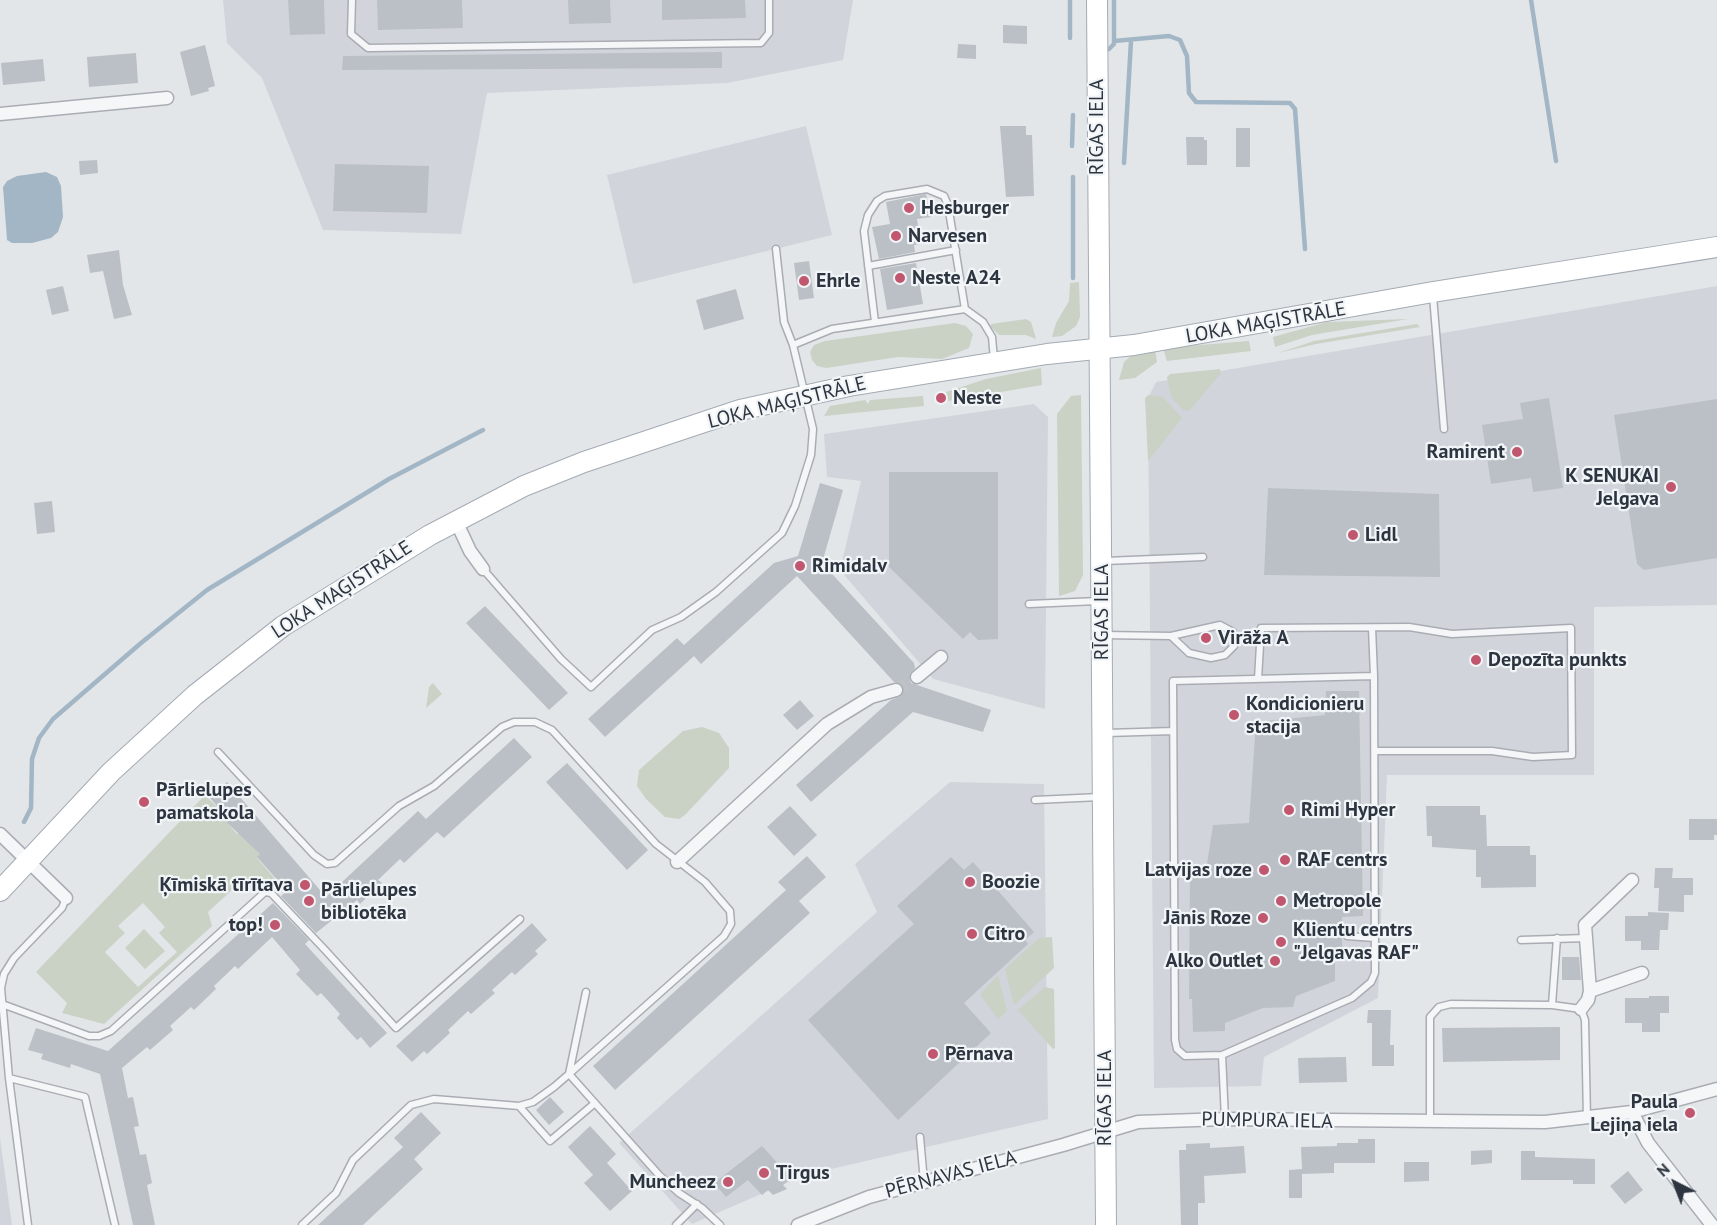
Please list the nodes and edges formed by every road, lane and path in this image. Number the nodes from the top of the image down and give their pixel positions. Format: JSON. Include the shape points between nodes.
{"nodes":[{"id":1,"x":352,"y":0,"type":"edge"},
{"id":2,"x":769,"y":0,"type":"edge"},
{"id":3,"x":1097,"y":0,"type":"edge"},
{"id":4,"x":167,"y":98,"type":"dead end"},
{"id":5,"x":0,"y":114,"type":"edge"},
{"id":6,"x":1717,"y":247,"type":"edge"},
{"id":7,"x":776,"y":249,"type":"dead end"},
{"id":8,"x":956,"y":250,"type":"junction"},
{"id":9,"x":868,"y":266,"type":"junction"},
{"id":10,"x":1433,"y":292,"type":"junction"},
{"id":11,"x":965,"y":309,"type":"junction"},
{"id":12,"x":875,"y":322,"type":"junction"},
{"id":13,"x":793,"y":345,"type":"junction"},
{"id":14,"x":1098,"y":349,"type":"junction"},
{"id":15,"x":995,"y":363,"type":"junction"},
{"id":16,"x":806,"y":396,"type":"junction"},
{"id":17,"x":1444,"y":429,"type":"dead end"},
{"id":18,"x":456,"y":521,"type":"junction"},
{"id":19,"x":1203,"y":557,"type":"dead end"},
{"id":20,"x":1102,"y":561,"type":"junction"},
{"id":21,"x":483,"y":569,"type":"joint"},
{"id":22,"x":1102,"y":601,"type":"junction"},
{"id":23,"x":1029,"y":604,"type":"dead end"},
{"id":24,"x":1372,"y":628,"type":"junction"},
{"id":25,"x":1103,"y":635,"type":"junction"},
{"id":26,"x":1171,"y":636,"type":"junction"},
{"id":27,"x":941,"y":657,"type":"dead end"},
{"id":28,"x":1374,"y":676,"type":"junction"},
{"id":29,"x":917,"y":677,"type":"tunnel mouth"},
{"id":30,"x":1258,"y":679,"type":"junction"},
{"id":31,"x":896,"y":690,"type":"tunnel mouth"},
{"id":32,"x":1173,"y":731,"type":"junction"},
{"id":33,"x":1103,"y":733,"type":"junction"},
{"id":34,"x":1376,"y":751,"type":"junction"},
{"id":35,"x":218,"y":752,"type":"dead end"},
{"id":36,"x":1103,"y":796,"type":"junction"},
{"id":37,"x":1035,"y":800,"type":"dead end"},
{"id":38,"x":0,"y":834,"type":"edge"},
{"id":39,"x":27,"y":862,"type":"junction"},
{"id":40,"x":677,"y":862,"type":"junction"},
{"id":41,"x":1632,"y":880,"type":"dead end"},
{"id":42,"x":0,"y":891,"type":"edge"},
{"id":43,"x":66,"y":898,"type":"joint"},
{"id":44,"x":520,"y":919,"type":"dead end"},
{"id":45,"x":1347,"y":936,"type":"dead end"},
{"id":46,"x":1375,"y":938,"type":"junction"},
{"id":47,"x":1557,"y":938,"type":"junction"},
{"id":48,"x":1586,"y":938,"type":"junction"},
{"id":49,"x":1521,"y":940,"type":"dead end"},
{"id":50,"x":1642,"y":973,"type":"dead end"},
{"id":51,"x":1590,"y":991,"type":"junction"},
{"id":52,"x":586,"y":992,"type":"dead end"},
{"id":53,"x":2,"y":1004,"type":"junction"},
{"id":54,"x":1552,"y":1005,"type":"junction"},
{"id":55,"x":1581,"y":1009,"type":"junction"},
{"id":56,"x":1222,"y":1055,"type":"junction"},
{"id":57,"x":569,"y":1074,"type":"junction"},
{"id":58,"x":9,"y":1078,"type":"junction"},
{"id":59,"x":1717,"y":1089,"type":"edge"},
{"id":60,"x":595,"y":1103,"type":"junction"},
{"id":61,"x":519,"y":1106,"type":"junction"},
{"id":62,"x":1632,"y":1112,"type":"junction"},
{"id":63,"x":1226,"y":1119,"type":"junction"},
{"id":64,"x":1587,"y":1119,"type":"junction"},
{"id":65,"x":1430,"y":1123,"type":"junction"},
{"id":66,"x":1106,"y":1132,"type":"junction"},
{"id":67,"x":920,"y":1137,"type":"dead end"},
{"id":68,"x":924,"y":1182,"type":"junction"},
{"id":69,"x":697,"y":1204,"type":"junction"},
{"id":70,"x":28,"y":1225,"type":"edge"},
{"id":71,"x":115,"y":1225,"type":"edge"},
{"id":72,"x":302,"y":1225,"type":"edge"},
{"id":73,"x":676,"y":1225,"type":"edge"},
{"id":74,"x":720,"y":1225,"type":"edge"},
{"id":75,"x":798,"y":1225,"type":"edge"},
{"id":76,"x":1106,"y":1225,"type":"edge"},
{"id":77,"x":1712,"y":1225,"type":"edge"}],
"edges":[{"from":1,"to":2,"type":"lane","via":[[351,34],[368,48],[760,44],[769,33]]},
{"from":3,"to":14,"type":"main road","name":"RĪGAS IELA"},
{"from":4,"to":5,"type":"street"},
{"from":6,"to":10,"type":"main road","name":"LOKA MAĢISTRĀLE"},
{"from":7,"to":13,"type":"lane","via":[[784,322]]},
{"from":8,"to":9,"type":"lane"},
{"from":8,"to":9,"type":"lane","via":[[944,196],[927,189],[885,196],[877,201],[866,223]]},
{"from":8,"to":11,"type":"lane"},
{"from":9,"to":12,"type":"lane"},
{"from":10,"to":14,"type":"main road","name":"LOKA MAĢISTRĀLE"},
{"from":10,"to":17,"type":"lane"},
{"from":11,"to":12,"type":"lane"},
{"from":11,"to":15,"type":"lane","via":[[983,322],[992,337]]},
{"from":12,"to":13,"type":"lane","via":[[832,329]]},
{"from":13,"to":16,"type":"lane"},
{"from":14,"to":15,"type":"main road","name":"LOKA MAĢISTRĀLE"},
{"from":14,"to":20,"type":"main road","name":"RĪGAS IELA"},
{"from":15,"to":16,"type":"main road","name":"LOKA MAĢISTRĀLE"},
{"from":16,"to":18,"type":"main road","name":"LOKA MAĢISTRĀLE","via":[[637,442],[524,486]]},
{"from":16,"to":21,"type":"lane","via":[[813,429],[811,455],[782,533],[716,592],[681,617],[652,630],[591,687],[561,659]]},
{"from":18,"to":21,"type":"street"},
{"from":18,"to":39,"type":"main road","name":"LOKA MAĢISTRĀLE","via":[[283,626],[195,695],[111,772]]},
{"from":19,"to":20,"type":"lane"},
{"from":20,"to":22,"type":"main road","name":"RĪGAS IELA"},
{"from":22,"to":23,"type":"lane"},
{"from":22,"to":25,"type":"main road","name":"RĪGAS IELA"},
{"from":24,"to":28,"type":"lane"},
{"from":24,"to":30,"type":"lane","via":[[1261,628]]},
{"from":24,"to":34,"type":"lane","via":[[1409,627],[1452,634],[1571,628],[1572,754],[1533,757],[1492,752]]},
{"from":25,"to":26,"type":"lane"},
{"from":25,"to":33,"type":"main road","name":"RĪGAS IELA"},
{"from":26,"to":26,"type":"lane","via":[[1196,656],[1225,655],[1234,646],[1233,632],[1221,625]]},
{"from":27,"to":29,"type":"street"},
{"from":28,"to":30,"type":"lane"},
{"from":28,"to":34,"type":"lane"},
{"from":30,"to":32,"type":"lane","via":[[1173,681]]},
{"from":31,"to":40,"type":"street","via":[[871,697],[828,724]]},
{"from":32,"to":33,"type":"lane"},
{"from":32,"to":56,"type":"lane","via":[[1175,1040],[1185,1056]]},
{"from":33,"to":36,"type":"main road","name":"RĪGAS IELA"},
{"from":34,"to":46,"type":"lane"},
{"from":35,"to":40,"type":"lane","via":[[314,855],[327,864],[335,863],[399,806],[434,786],[502,727],[514,722],[535,722],[552,730]]},
{"from":36,"to":37,"type":"lane"},
{"from":36,"to":66,"type":"main road","name":"RĪGAS IELA"},
{"from":38,"to":39,"type":"street"},
{"from":39,"to":42,"type":"main road","name":"LOKA MAĢISTRĀLE"},
{"from":39,"to":43,"type":"street"},
{"from":40,"to":57,"type":"lane","via":[[705,882],[730,911],[731,924],[724,936]]},
{"from":41,"to":48,"type":"street","via":[[1585,925]]},
{"from":43,"to":53,"type":"lane","via":[[62,908],[14,958],[4,974]]},
{"from":44,"to":53,"type":"lane","via":[[396,1028],[271,893],[265,892],[111,1031],[90,1036]]},
{"from":45,"to":46,"type":"lane"},
{"from":46,"to":56,"type":"lane","via":[[1375,973],[1360,994]]},
{"from":47,"to":48,"type":"lane"},
{"from":47,"to":49,"type":"lane"},
{"from":47,"to":54,"type":"lane"},
{"from":48,"to":51,"type":"street"},
{"from":50,"to":51,"type":"street"},
{"from":51,"to":55,"type":"street"},
{"from":52,"to":57,"type":"lane"},
{"from":53,"to":58,"type":"lane"},
{"from":54,"to":55,"type":"lane"},
{"from":54,"to":65,"type":"lane","via":[[1439,1006],[1430,1017]]},
{"from":55,"to":64,"type":"lane","via":[[1585,1020]]},
{"from":56,"to":63,"type":"lane"},
{"from":57,"to":60,"type":"lane"},
{"from":57,"to":61,"type":"lane","via":[[534,1102]]},
{"from":58,"to":70,"type":"lane"},
{"from":58,"to":71,"type":"lane","via":[[85,1097]]},
{"from":59,"to":62,"type":"street"},
{"from":60,"to":61,"type":"lane","via":[[550,1141]]},
{"from":60,"to":69,"type":"lane","via":[[673,1189]]},
{"from":61,"to":72,"type":"lane","via":[[434,1099],[411,1105],[353,1160],[336,1193]]},
{"from":62,"to":64,"type":"street","name":"PUMPURA IELA"},
{"from":62,"to":77,"type":"street","via":[[1648,1143]]},
{"from":63,"to":65,"type":"street","name":"PUMPURA IELA"},
{"from":63,"to":66,"type":"street","name":"PUMPURA IELA","via":[[1138,1122]]},
{"from":64,"to":65,"type":"street","name":"PUMPURA IELA"},
{"from":66,"to":68,"type":"street","name":"PĒRNAVAS IELA"},
{"from":66,"to":76,"type":"main road","name":"RĪGAS IELA"},
{"from":67,"to":68,"type":"lane"},
{"from":68,"to":75,"type":"street","name":"PĒRNAVAS IELA","via":[[869,1197]]},
{"from":69,"to":73,"type":"lane"},
{"from":69,"to":74,"type":"lane"}]}
